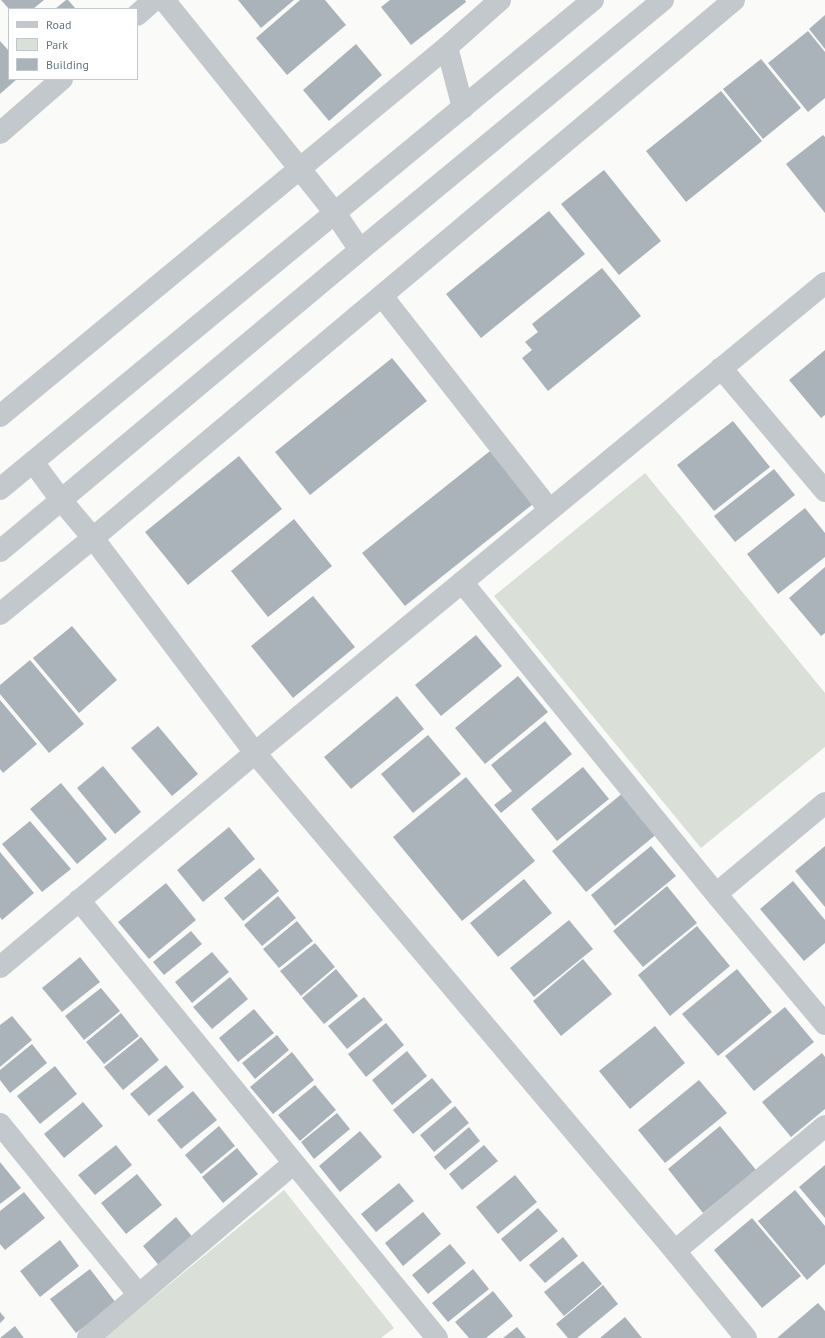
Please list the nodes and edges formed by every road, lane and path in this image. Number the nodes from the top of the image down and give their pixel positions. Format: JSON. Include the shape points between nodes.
{"nodes":[{"id":1,"x":154,"y":0,"type":"edge"},
{"id":2,"x":164,"y":0,"type":"edge"},
{"id":3,"x":499,"y":0,"type":"edge"},
{"id":4,"x":593,"y":0,"type":"edge"},
{"id":5,"x":663,"y":0,"type":"edge"},
{"id":6,"x":734,"y":0,"type":"edge"},
{"id":7,"x":138,"y":14,"type":"edge"},
{"id":8,"x":447,"y":47,"type":"junction"},
{"id":9,"x":61,"y":80,"type":"edge"},
{"id":10,"x":463,"y":108,"type":"junction"},
{"id":11,"x":0,"y":133,"type":"edge"},
{"id":12,"x":300,"y":168,"type":"junction"},
{"id":13,"x":335,"y":213,"type":"junction"},
{"id":14,"x":360,"y":250,"type":"junction"},
{"id":15,"x":825,"y":283,"type":"edge"},
{"id":16,"x":382,"y":296,"type":"junction"},
{"id":17,"x":721,"y":368,"type":"junction"},
{"id":18,"x":0,"y":416,"type":"edge"},
{"id":19,"x":33,"y":462,"type":"junction"},
{"id":20,"x":0,"y":489,"type":"edge"},
{"id":21,"x":825,"y":491,"type":"edge"},
{"id":22,"x":61,"y":500,"type":"junction"},
{"id":23,"x":549,"y":509,"type":"junction"},
{"id":24,"x":93,"y":538,"type":"junction"},
{"id":25,"x":0,"y":551,"type":"edge"},
{"id":26,"x":462,"y":582,"type":"junction"},
{"id":27,"x":0,"y":614,"type":"edge"},
{"id":28,"x":254,"y":754,"type":"junction"},
{"id":29,"x":825,"y":803,"type":"edge"},
{"id":30,"x":716,"y":894,"type":"junction"},
{"id":31,"x":79,"y":900,"type":"junction"},
{"id":32,"x":0,"y":967,"type":"edge"},
{"id":33,"x":825,"y":1024,"type":"edge"},
{"id":34,"x":0,"y":1124,"type":"edge"},
{"id":35,"x":825,"y":1126,"type":"edge"},
{"id":36,"x":294,"y":1163,"type":"junction"},
{"id":37,"x":675,"y":1251,"type":"junction"},
{"id":38,"x":139,"y":1295,"type":"junction"},
{"id":39,"x":427,"y":1334,"type":"edge"},
{"id":40,"x":88,"y":1338,"type":"edge"},
{"id":41,"x":745,"y":1338,"type":"edge"}],
"edges":[{"from":1,"to":7,"type":"street"},
{"from":2,"to":12,"type":"street"},
{"from":3,"to":8,"type":"street"},
{"from":4,"to":10,"type":"street"},
{"from":5,"to":14,"type":"street"},
{"from":6,"to":16,"type":"street"},
{"from":8,"to":10,"type":"street"},
{"from":8,"to":12,"type":"street"},
{"from":9,"to":11,"type":"street"},
{"from":10,"to":13,"type":"street"},
{"from":12,"to":13,"type":"street"},
{"from":12,"to":18,"type":"street"},
{"from":13,"to":14,"type":"street"},
{"from":13,"to":19,"type":"street"},
{"from":14,"to":22,"type":"street"},
{"from":15,"to":17,"type":"street"},
{"from":16,"to":23,"type":"street"},
{"from":16,"to":24,"type":"street"},
{"from":17,"to":21,"type":"street"},
{"from":17,"to":23,"type":"street"},
{"from":19,"to":20,"type":"street"},
{"from":19,"to":22,"type":"street"},
{"from":22,"to":24,"type":"street"},
{"from":22,"to":25,"type":"street"},
{"from":23,"to":26,"type":"street"},
{"from":24,"to":27,"type":"street"},
{"from":24,"to":28,"type":"street"},
{"from":26,"to":28,"type":"street"},
{"from":26,"to":30,"type":"street"},
{"from":28,"to":31,"type":"street"},
{"from":28,"to":37,"type":"street"},
{"from":29,"to":30,"type":"street"},
{"from":30,"to":33,"type":"street"},
{"from":31,"to":32,"type":"street"},
{"from":31,"to":36,"type":"street"},
{"from":34,"to":38,"type":"street"},
{"from":35,"to":37,"type":"street"},
{"from":36,"to":38,"type":"street"},
{"from":36,"to":39,"type":"street"},
{"from":37,"to":41,"type":"street"},
{"from":38,"to":40,"type":"street"}]}
